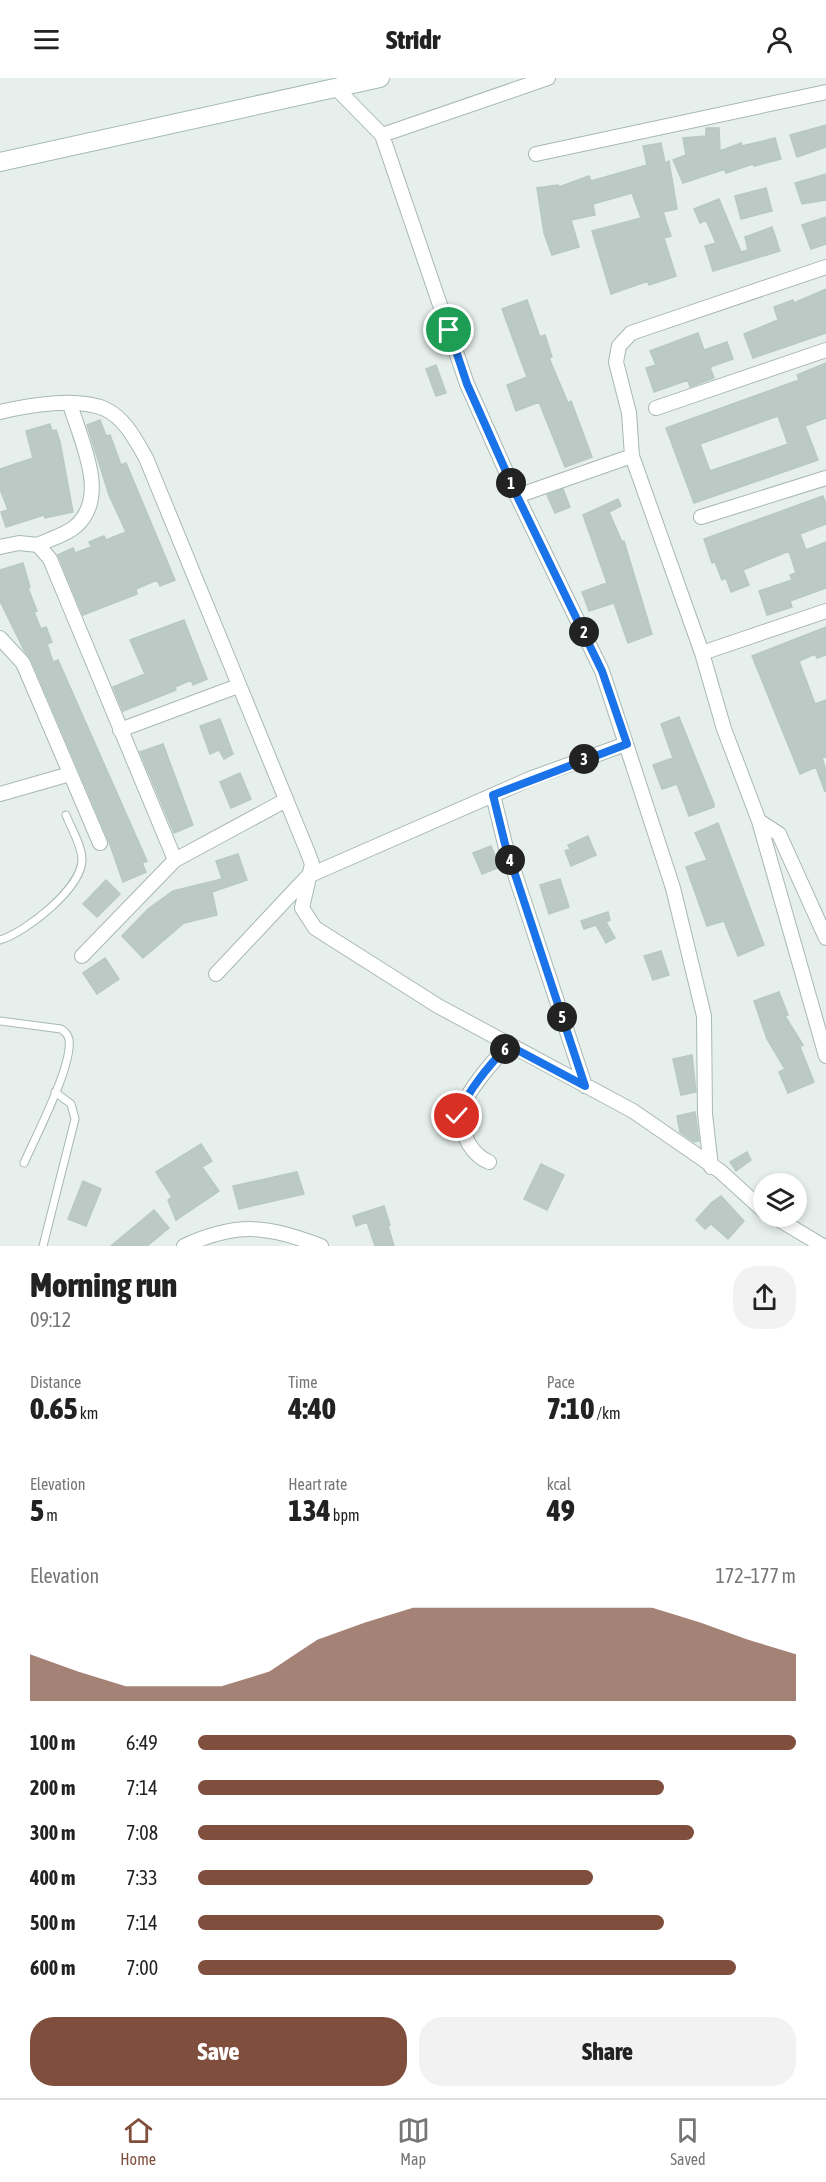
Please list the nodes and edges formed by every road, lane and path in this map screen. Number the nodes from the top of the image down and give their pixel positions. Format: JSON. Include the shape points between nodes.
{"nodes":[{"id":1,"x":380,"y":78,"type":"edge"},
{"id":2,"x":548,"y":78,"type":"edge"},
{"id":3,"x":336,"y":88,"type":"junction"},
{"id":4,"x":826,"y":92,"type":"edge"},
{"id":5,"x":382,"y":135,"type":"junction"},
{"id":6,"x":536,"y":154,"type":"dead end"},
{"id":7,"x":0,"y":162,"type":"edge"},
{"id":8,"x":826,"y":267,"type":"edge"},
{"id":9,"x":826,"y":350,"type":"edge"},
{"id":10,"x":70,"y":404,"type":"junction"},
{"id":11,"x":656,"y":408,"type":"dead end"},
{"id":12,"x":0,"y":412,"type":"edge"},
{"id":13,"x":633,"y":456,"type":"junction"},
{"id":14,"x":826,"y":478,"type":"edge"},
{"id":15,"x":517,"y":496,"type":"junction"},
{"id":16,"x":701,"y":517,"type":"dead end"},
{"id":17,"x":0,"y":545,"type":"edge"},
{"id":18,"x":38,"y":545,"type":"junction"},
{"id":19,"x":826,"y":611,"type":"edge"},
{"id":20,"x":0,"y":638,"type":"edge"},
{"id":21,"x":702,"y":653,"type":"junction"},
{"id":22,"x":238,"y":686,"type":"junction"},
{"id":23,"x":120,"y":730,"type":"junction"},
{"id":24,"x":627,"y":744,"type":"junction"},
{"id":25,"x":70,"y":774,"type":"junction"},
{"id":26,"x":0,"y":794,"type":"edge"},
{"id":27,"x":493,"y":795,"type":"junction"},
{"id":28,"x":286,"y":800,"type":"junction"},
{"id":29,"x":66,"y":815,"type":"dead end"},
{"id":30,"x":759,"y":821,"type":"junction"},
{"id":31,"x":100,"y":843,"type":"dead end"},
{"id":32,"x":175,"y":860,"type":"junction"},
{"id":33,"x":308,"y":876,"type":"junction"},
{"id":34,"x":826,"y":939,"type":"edge"},
{"id":35,"x":0,"y":940,"type":"edge"},
{"id":36,"x":82,"y":956,"type":"dead end"},
{"id":37,"x":216,"y":974,"type":"dead end"},
{"id":38,"x":0,"y":1021,"type":"edge"},
{"id":39,"x":508,"y":1045,"type":"junction"},
{"id":40,"x":826,"y":1056,"type":"edge"},
{"id":41,"x":585,"y":1086,"type":"junction"},
{"id":42,"x":55,"y":1092,"type":"junction"},
{"id":43,"x":489,"y":1162,"type":"dead end"},
{"id":44,"x":24,"y":1163,"type":"dead end"},
{"id":45,"x":711,"y":1167,"type":"junction"},
{"id":46,"x":753,"y":1201,"type":"edge"},
{"id":47,"x":791,"y":1227,"type":"edge"},
{"id":48,"x":43,"y":1246,"type":"edge"},
{"id":49,"x":184,"y":1246,"type":"edge"},
{"id":50,"x":321,"y":1246,"type":"edge"},
{"id":51,"x":823,"y":1246,"type":"edge"}],
"edges":[{"from":1,"to":3,"type":"main road"},
{"from":2,"to":5,"type":"street"},
{"from":3,"to":5,"type":"street"},
{"from":3,"to":7,"type":"main road"},
{"from":4,"to":6,"type":"street"},
{"from":5,"to":15,"type":"street","via":[[467,384]]},
{"from":8,"to":13,"type":"street","via":[[631,333],[619,346],[616,362],[629,413]]},
{"from":9,"to":11,"type":"street"},
{"from":10,"to":12,"type":"street","via":[[32,404]]},
{"from":10,"to":18,"type":"street","via":[[93,482],[89,504],[76,526]]},
{"from":10,"to":22,"type":"street","via":[[105,410],[128,428],[146,458]]},
{"from":13,"to":15,"type":"street"},
{"from":13,"to":21,"type":"street"},
{"from":14,"to":16,"type":"street"},
{"from":15,"to":24,"type":"street","via":[[602,671]]},
{"from":17,"to":18,"type":"street"},
{"from":18,"to":23,"type":"street","via":[[50,559]]},
{"from":19,"to":21,"type":"street"},
{"from":20,"to":25,"type":"street","via":[[23,663]]},
{"from":21,"to":30,"type":"street","via":[[724,729]]},
{"from":22,"to":23,"type":"street"},
{"from":22,"to":28,"type":"street"},
{"from":23,"to":32,"type":"street"},
{"from":24,"to":27,"type":"street"},
{"from":24,"to":45,"type":"street","via":[[673,888],[704,1016],[705,1114]]},
{"from":25,"to":26,"type":"street"},
{"from":25,"to":31,"type":"street"},
{"from":27,"to":33,"type":"street"},
{"from":27,"to":41,"type":"street","via":[[505,844]]},
{"from":28,"to":32,"type":"street"},
{"from":28,"to":33,"type":"street","via":[[312,864]]},
{"from":29,"to":35,"type":"lane","via":[[82,859],[78,874],[52,907]]},
{"from":30,"to":34,"type":"street","via":[[779,834]]},
{"from":30,"to":40,"type":"street"},
{"from":32,"to":36,"type":"street"},
{"from":33,"to":37,"type":"street"},
{"from":33,"to":39,"type":"street","via":[[302,908],[315,928],[390,977]]},
{"from":38,"to":42,"type":"lane","via":[[61,1029],[66,1033],[69,1048]]},
{"from":39,"to":41,"type":"street"},
{"from":39,"to":43,"type":"street","via":[[482,1074],[457,1116],[477,1157]]},
{"from":41,"to":45,"type":"street","via":[[633,1111]]},
{"from":42,"to":44,"type":"lane"},
{"from":42,"to":48,"type":"lane","via":[[71,1104],[75,1119]]},
{"from":45,"to":46,"type":"street"},
{"from":47,"to":51,"type":"street"},
{"from":49,"to":50,"type":"street","via":[[226,1231],[254,1227]]}]}
